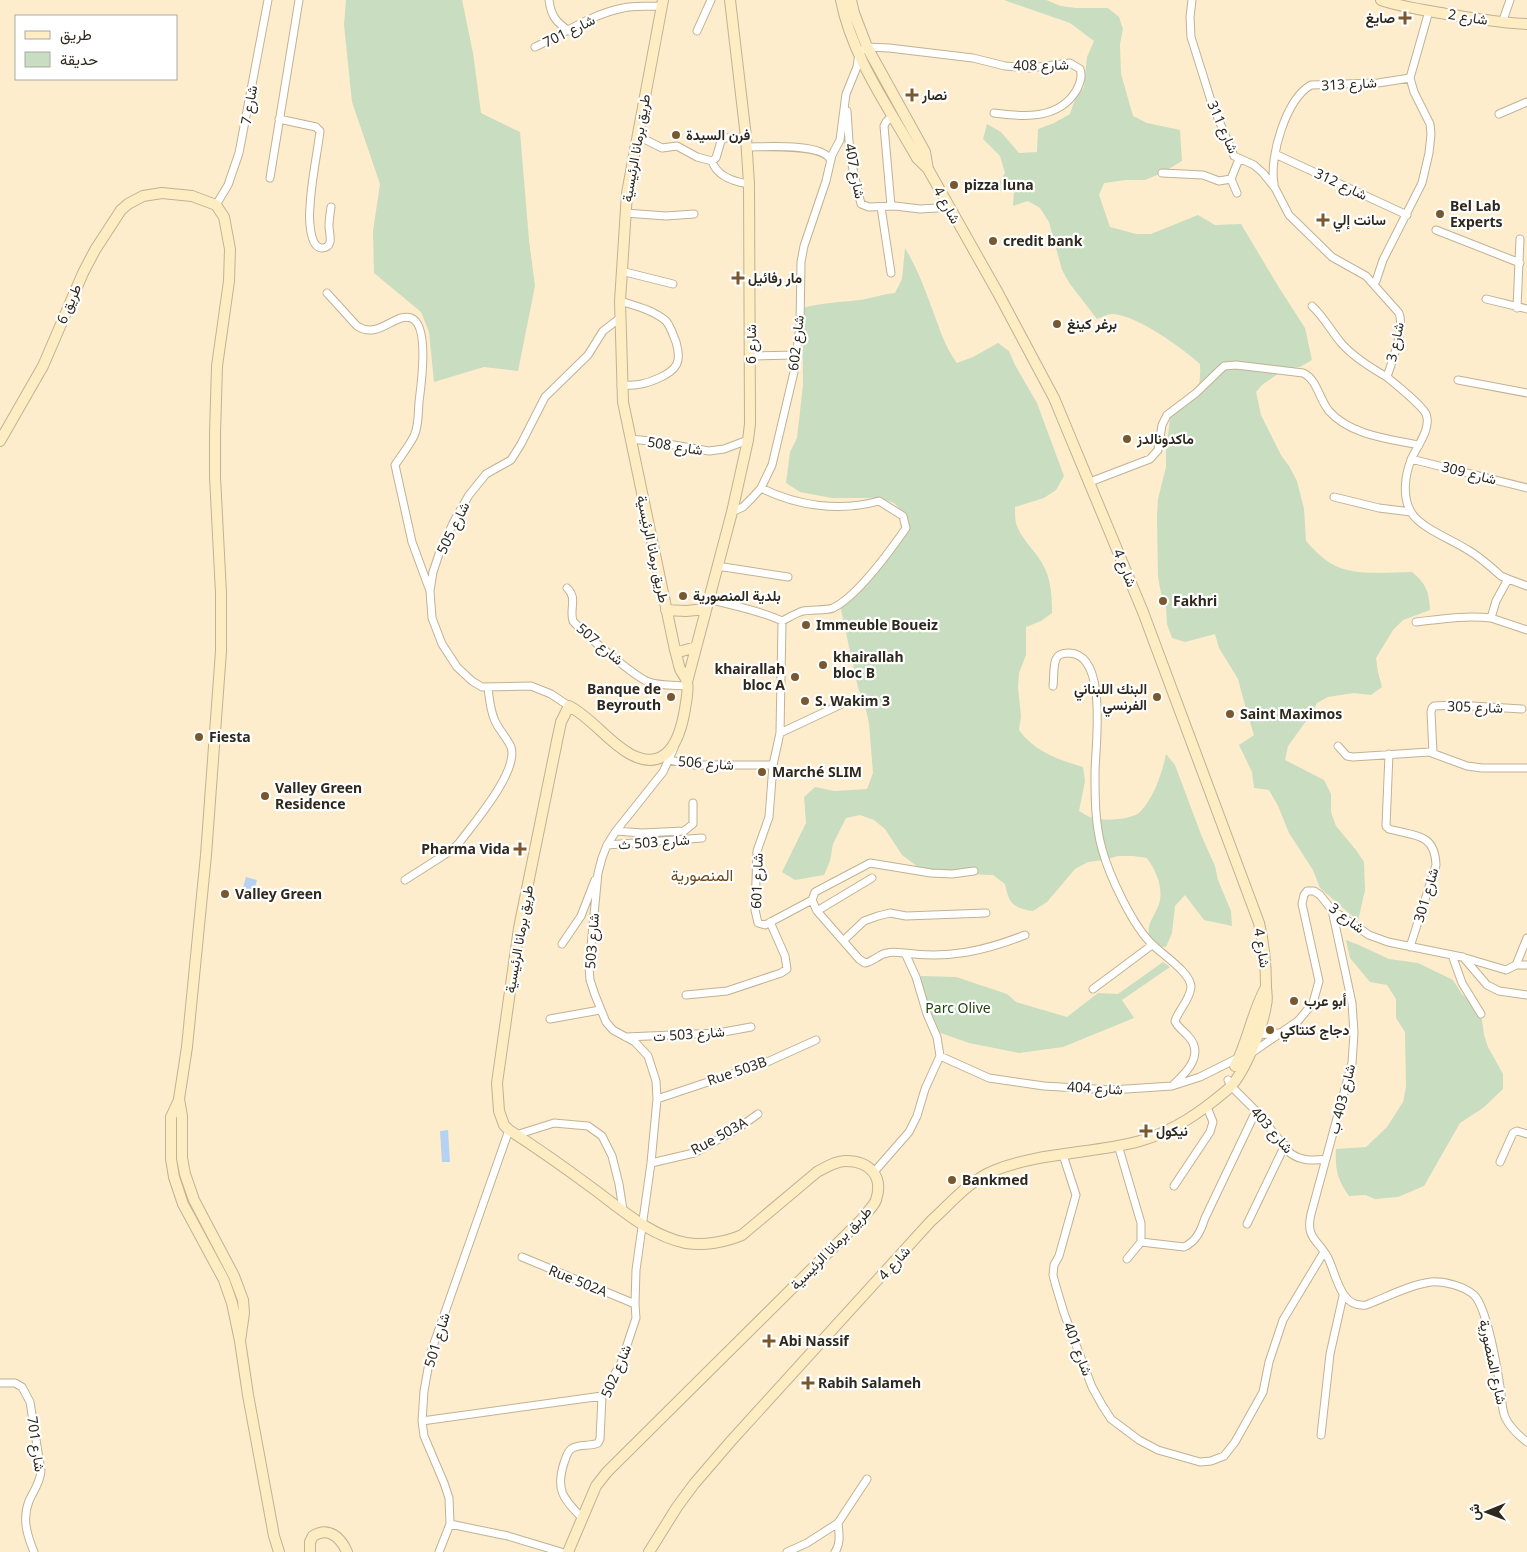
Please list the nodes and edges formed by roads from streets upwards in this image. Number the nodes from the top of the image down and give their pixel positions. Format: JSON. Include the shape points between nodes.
{"nodes":[{"id":1,"x":268,"y":0,"type":"edge"},
{"id":2,"x":299,"y":0,"type":"edge"},
{"id":3,"x":549,"y":0,"type":"edge"},
{"id":4,"x":711,"y":0,"type":"edge"},
{"id":5,"x":730,"y":0,"type":"edge"},
{"id":6,"x":841,"y":0,"type":"edge"},
{"id":7,"x":851,"y":0,"type":"edge"},
{"id":8,"x":1192,"y":0,"type":"edge"},
{"id":9,"x":1381,"y":0,"type":"edge"},
{"id":10,"x":1510,"y":0,"type":"edge"},
{"id":11,"x":662,"y":3,"type":"edge"},
{"id":12,"x":1429,"y":11,"type":"junction"},
{"id":13,"x":1502,"y":23,"type":"junction"},
{"id":14,"x":1527,"y":24,"type":"edge"},
{"id":15,"x":569,"y":31,"type":"junction"},
{"id":16,"x":697,"y":31,"type":"dead end"},
{"id":17,"x":535,"y":47,"type":"dead end"},
{"id":18,"x":863,"y":50,"type":"junction"},
{"id":19,"x":876,"y":76,"type":"junction"},
{"id":20,"x":1410,"y":78,"type":"junction"},
{"id":21,"x":851,"y":81,"type":"junction"},
{"id":22,"x":1527,"y":102,"type":"edge"},
{"id":23,"x":994,"y":113,"type":"dead end"},
{"id":24,"x":1499,"y":114,"type":"dead end"},
{"id":25,"x":893,"y":116,"type":"junction"},
{"id":26,"x":279,"y":120,"type":"junction"},
{"id":27,"x":638,"y":136,"type":"junction"},
{"id":28,"x":747,"y":142,"type":"junction"},
{"id":29,"x":1275,"y":154,"type":"junction"},
{"id":30,"x":830,"y":159,"type":"junction"},
{"id":31,"x":1239,"y":159,"type":"junction"},
{"id":32,"x":712,"y":161,"type":"junction"},
{"id":33,"x":928,"y":169,"type":"junction"},
{"id":34,"x":1162,"y":173,"type":"dead end"},
{"id":35,"x":270,"y":178,"type":"dead end"},
{"id":36,"x":1231,"y":179,"type":"junction"},
{"id":37,"x":749,"y":184,"type":"junction"},
{"id":38,"x":1275,"y":188,"type":"junction"},
{"id":39,"x":1237,"y":193,"type":"dead end"},
{"id":40,"x":947,"y":204,"type":"junction"},
{"id":41,"x":216,"y":205,"type":"junction"},
{"id":42,"x":891,"y":206,"type":"junction"},
{"id":43,"x":331,"y":207,"type":"dead end"},
{"id":44,"x":882,"y":207,"type":"junction"},
{"id":45,"x":625,"y":213,"type":"junction"},
{"id":46,"x":694,"y":214,"type":"dead end"},
{"id":47,"x":1407,"y":215,"type":"junction"},
{"id":48,"x":1436,"y":230,"type":"dead end"},
{"id":49,"x":1520,"y":239,"type":"dead end"},
{"id":50,"x":1520,"y":263,"type":"junction"},
{"id":51,"x":621,"y":271,"type":"junction"},
{"id":52,"x":891,"y":273,"type":"dead end"},
{"id":53,"x":1373,"y":282,"type":"junction"},
{"id":54,"x":673,"y":284,"type":"dead end"},
{"id":55,"x":327,"y":293,"type":"dead end"},
{"id":56,"x":1486,"y":299,"type":"dead end"},
{"id":57,"x":620,"y":301,"type":"junction"},
{"id":58,"x":1312,"y":306,"type":"dead end"},
{"id":59,"x":1517,"y":308,"type":"junction"},
{"id":60,"x":1527,"y":310,"type":"edge"},
{"id":61,"x":620,"y":318,"type":"junction"},
{"id":62,"x":796,"y":355,"type":"junction"},
{"id":63,"x":751,"y":356,"type":"junction"},
{"id":64,"x":1387,"y":377,"type":"junction"},
{"id":65,"x":1458,"y":380,"type":"dead end"},
{"id":66,"x":621,"y":385,"type":"junction"},
{"id":67,"x":1527,"y":393,"type":"edge"},
{"id":68,"x":630,"y":439,"type":"junction"},
{"id":69,"x":0,"y":440,"type":"edge"},
{"id":70,"x":748,"y":440,"type":"junction"},
{"id":71,"x":1419,"y":445,"type":"junction"},
{"id":72,"x":1411,"y":459,"type":"junction"},
{"id":73,"x":1090,"y":482,"type":"junction"},
{"id":74,"x":761,"y":488,"type":"junction"},
{"id":75,"x":1527,"y":488,"type":"edge"},
{"id":76,"x":1334,"y":497,"type":"dead end"},
{"id":77,"x":732,"y":512,"type":"junction"},
{"id":78,"x":1411,"y":512,"type":"junction"},
{"id":79,"x":717,"y":566,"type":"junction"},
{"id":80,"x":788,"y":577,"type":"dead end"},
{"id":81,"x":1508,"y":579,"type":"junction"},
{"id":82,"x":1527,"y":586,"type":"edge"},
{"id":83,"x":567,"y":588,"type":"dead end"},
{"id":84,"x":430,"y":591,"type":"junction"},
{"id":85,"x":707,"y":604,"type":"junction"},
{"id":86,"x":666,"y":610,"type":"junction"},
{"id":87,"x":1491,"y":618,"type":"junction"},
{"id":88,"x":782,"y":622,"type":"junction"},
{"id":89,"x":1416,"y":622,"type":"dead end"},
{"id":90,"x":1527,"y":630,"type":"edge"},
{"id":91,"x":696,"y":647,"type":"junction"},
{"id":92,"x":675,"y":650,"type":"junction"},
{"id":93,"x":688,"y":684,"type":"junction"},
{"id":94,"x":1053,"y":686,"type":"dead end"},
{"id":95,"x":488,"y":687,"type":"junction"},
{"id":96,"x":846,"y":702,"type":"dead end"},
{"id":97,"x":569,"y":706,"type":"junction"},
{"id":98,"x":1525,"y":707,"type":"edge"},
{"id":99,"x":780,"y":733,"type":"junction"},
{"id":100,"x":675,"y":746,"type":"junction"},
{"id":101,"x":1338,"y":746,"type":"dead end"},
{"id":102,"x":1433,"y":753,"type":"junction"},
{"id":103,"x":1389,"y":754,"type":"junction"},
{"id":104,"x":669,"y":760,"type":"junction"},
{"id":105,"x":773,"y":765,"type":"junction"},
{"id":106,"x":1527,"y":768,"type":"edge"},
{"id":107,"x":693,"y":803,"type":"dead end"},
{"id":108,"x":616,"y":831,"type":"junction"},
{"id":109,"x":702,"y":838,"type":"dead end"},
{"id":110,"x":607,"y":845,"type":"junction"},
{"id":111,"x":974,"y":870,"type":"dead end"},
{"id":112,"x":598,"y":873,"type":"junction"},
{"id":113,"x":872,"y":878,"type":"dead end"},
{"id":114,"x":405,"y":880,"type":"dead end"},
{"id":115,"x":812,"y":900,"type":"junction"},
{"id":116,"x":1332,"y":910,"type":"junction"},
{"id":117,"x":817,"y":911,"type":"junction"},
{"id":118,"x":986,"y":913,"type":"dead end"},
{"id":119,"x":770,"y":922,"type":"junction"},
{"id":120,"x":1025,"y":935,"type":"dead end"},
{"id":121,"x":1527,"y":938,"type":"edge"},
{"id":122,"x":844,"y":940,"type":"junction"},
{"id":123,"x":562,"y":944,"type":"dead end"},
{"id":124,"x":1152,"y":945,"type":"junction"},
{"id":125,"x":1410,"y":947,"type":"junction"},
{"id":126,"x":905,"y":953,"type":"junction"},
{"id":127,"x":1452,"y":955,"type":"junction"},
{"id":128,"x":1462,"y":957,"type":"junction"},
{"id":129,"x":1516,"y":965,"type":"junction"},
{"id":130,"x":1527,"y":966,"type":"edge"},
{"id":131,"x":1093,"y":989,"type":"dead end"},
{"id":132,"x":686,"y":995,"type":"dead end"},
{"id":133,"x":1527,"y":995,"type":"edge"},
{"id":134,"x":600,"y":1010,"type":"junction"},
{"id":135,"x":1481,"y":1014,"type":"dead end"},
{"id":136,"x":550,"y":1019,"type":"dead end"},
{"id":137,"x":752,"y":1027,"type":"dead end"},
{"id":138,"x":1282,"y":1032,"type":"junction"},
{"id":139,"x":1253,"y":1036,"type":"junction"},
{"id":140,"x":626,"y":1037,"type":"junction"},
{"id":141,"x":816,"y":1040,"type":"dead end"},
{"id":142,"x":940,"y":1056,"type":"junction"},
{"id":143,"x":1245,"y":1056,"type":"junction"},
{"id":144,"x":1229,"y":1083,"type":"junction"},
{"id":145,"x":1172,"y":1086,"type":"junction"},
{"id":146,"x":657,"y":1099,"type":"junction"},
{"id":147,"x":1207,"y":1107,"type":"junction"},
{"id":148,"x":1256,"y":1110,"type":"junction"},
{"id":149,"x":758,"y":1114,"type":"dead end"},
{"id":150,"x":512,"y":1133,"type":"junction"},
{"id":151,"x":1527,"y":1134,"type":"edge"},
{"id":152,"x":1118,"y":1145,"type":"junction"},
{"id":153,"x":1285,"y":1145,"type":"junction"},
{"id":154,"x":1063,"y":1155,"type":"junction"},
{"id":155,"x":1326,"y":1159,"type":"junction"},
{"id":156,"x":1500,"y":1162,"type":"dead end"},
{"id":157,"x":651,"y":1164,"type":"junction"},
{"id":158,"x":874,"y":1172,"type":"junction"},
{"id":159,"x":1174,"y":1186,"type":"dead end"},
{"id":160,"x":623,"y":1210,"type":"junction"},
{"id":161,"x":642,"y":1223,"type":"junction"},
{"id":162,"x":1247,"y":1224,"type":"dead end"},
{"id":163,"x":1141,"y":1242,"type":"junction"},
{"id":164,"x":1324,"y":1252,"type":"junction"},
{"id":165,"x":522,"y":1257,"type":"dead end"},
{"id":166,"x":1127,"y":1259,"type":"dead end"},
{"id":167,"x":1343,"y":1296,"type":"junction"},
{"id":168,"x":635,"y":1304,"type":"junction"},
{"id":169,"x":0,"y":1383,"type":"edge"},
{"id":170,"x":602,"y":1396,"type":"junction"},
{"id":171,"x":422,"y":1421,"type":"junction"},
{"id":172,"x":1321,"y":1435,"type":"dead end"},
{"id":173,"x":1527,"y":1442,"type":"edge"},
{"id":174,"x":867,"y":1480,"type":"dead end"},
{"id":175,"x":582,"y":1518,"type":"junction"},
{"id":176,"x":838,"y":1523,"type":"junction"},
{"id":177,"x":450,"y":1524,"type":"junction"},
{"id":178,"x":34,"y":1552,"type":"edge"},
{"id":179,"x":278,"y":1552,"type":"edge"},
{"id":180,"x":310,"y":1552,"type":"edge"},
{"id":181,"x":347,"y":1552,"type":"edge"},
{"id":182,"x":439,"y":1552,"type":"edge"},
{"id":183,"x":561,"y":1552,"type":"edge"},
{"id":184,"x":568,"y":1552,"type":"edge"},
{"id":185,"x":649,"y":1552,"type":"edge"},
{"id":186,"x":787,"y":1552,"type":"edge"},
{"id":187,"x":834,"y":1552,"type":"edge"}],
"edges":[{"from":1,"to":41,"type":"street","name":"شارع 7","via":[[240,153]]},
{"from":2,"to":26,"type":"street"},
{"from":3,"to":15,"type":"street","via":[[554,19]]},
{"from":4,"to":16,"type":"street"},
{"from":5,"to":28,"type":"street","name":"شارع 6"},
{"from":6,"to":18,"type":"street","name":"شارع 4","via":[[844,17]]},
{"from":7,"to":18,"type":"street","name":"شارع 4"},
{"from":8,"to":31,"type":"street","name":"شارع 311","via":[[1191,37],[1198,62],[1230,148]]},
{"from":9,"to":12,"type":"street","name":"شارع 2"},
{"from":10,"to":13,"type":"street"},
{"from":11,"to":15,"type":"street","name":"شارع 701","via":[[622,8]]},
{"from":11,"to":27,"type":"street","name":"طريق برمانا الرئيسية"},
{"from":12,"to":13,"type":"street","name":"شارع 2"},
{"from":12,"to":20,"type":"street"},
{"from":13,"to":14,"type":"street","name":"شارع 2"},
{"from":15,"to":17,"type":"street","name":"شارع 701"},
{"from":18,"to":19,"type":"street","name":"شارع 4"},
{"from":18,"to":21,"type":"street"},
{"from":18,"to":23,"type":"street","name":"شارع 408","via":[[889,48],[953,55],[1005,66],[1030,68],[1070,63],[1080,68],[1082,76],[1077,90],[1053,112],[1024,116]]},
{"from":19,"to":25,"type":"street","name":"شارع 4"},
{"from":19,"to":33,"type":"street","name":"شارع 4","via":[[925,152]]},
{"from":20,"to":29,"type":"street","name":"شارع 313","via":[[1378,83],[1311,85],[1299,95],[1281,130]]},
{"from":20,"to":47,"type":"street","via":[[1417,100],[1428,118],[1431,134],[1424,177]]},
{"from":21,"to":30,"type":"street","name":"شارع 602","via":[[846,94],[840,140]]},
{"from":21,"to":44,"type":"street","name":"شارع 407","via":[[847,122],[859,201],[865,207]]},
{"from":22,"to":24,"type":"street"},
{"from":25,"to":33,"type":"street","name":"شارع 4","via":[[917,158]]},
{"from":25,"to":42,"type":"street","via":[[884,126]]},
{"from":26,"to":35,"type":"street"},
{"from":26,"to":43,"type":"street","via":[[320,130],[310,206],[313,241],[320,248],[329,245]]},
{"from":27,"to":32,"type":"street","via":[[659,147],[677,146]]},
{"from":27,"to":45,"type":"street","name":"طريق برمانا الرئيسية"},
{"from":28,"to":30,"type":"street","via":[[823,152]]},
{"from":28,"to":32,"type":"street","via":[[725,138]]},
{"from":28,"to":37,"type":"street","name":"شارع 6"},
{"from":29,"to":38,"type":"street","name":"شارع 313"},
{"from":29,"to":47,"type":"street","name":"شارع 312"},
{"from":30,"to":62,"type":"street","name":"شارع 602","via":[[800,262],[800,326]]},
{"from":31,"to":36,"type":"street"},
{"from":31,"to":38,"type":"street","name":"شارع 311","via":[[1254,165]]},
{"from":32,"to":37,"type":"street","via":[[719,173]]},
{"from":33,"to":40,"type":"street","name":"شارع 4"},
{"from":34,"to":36,"type":"street","via":[[1203,175],[1219,181]]},
{"from":36,"to":39,"type":"street"},
{"from":37,"to":63,"type":"street","name":"شارع 6"},
{"from":38,"to":53,"type":"street","name":"شارع 311","via":[[1288,214],[1332,257]]},
{"from":40,"to":42,"type":"street","name":"شارع 407","via":[[928,209]]},
{"from":40,"to":73,"type":"street","name":"شارع 4","via":[[1054,398]]},
{"from":41,"to":69,"type":"street","name":"طريق 6","via":[[192,196],[162,193],[136,199],[116,216],[83,273],[43,366]]},
{"from":41,"to":179,"type":"street","via":[[224,217],[230,249],[229,281],[217,366],[215,434],[221,651],[206,855],[186,1047],[179,1099],[171,1117],[171,1159],[174,1177],[189,1216],[224,1280],[232,1303]]},
{"from":42,"to":44,"type":"street","name":"شارع 407"},
{"from":44,"to":52,"type":"street"},
{"from":45,"to":46,"type":"street"},
{"from":45,"to":51,"type":"street","name":"طريق برمانا الرئيسية"},
{"from":47,"to":53,"type":"street"},
{"from":48,"to":50,"type":"street"},
{"from":49,"to":50,"type":"street"},
{"from":50,"to":59,"type":"street"},
{"from":51,"to":54,"type":"street"},
{"from":51,"to":57,"type":"street","name":"طريق برمانا الرئيسية"},
{"from":53,"to":64,"type":"street","name":"شارع 3","via":[[1401,317]]},
{"from":55,"to":84,"type":"street","via":[[362,329],[372,330],[410,317],[419,328],[423,370],[417,424],[414,436],[395,465],[412,542]]},
{"from":56,"to":59,"type":"street"},
{"from":57,"to":61,"type":"street","name":"طريق برمانا الرئيسية"},
{"from":57,"to":66,"type":"street","via":[[645,309],[666,322],[671,328],[679,358],[670,373],[645,384]]},
{"from":58,"to":64,"type":"street","via":[[1342,344]]},
{"from":59,"to":60,"type":"street"},
{"from":61,"to":66,"type":"street","name":"طريق برمانا الرئيسية"},
{"from":61,"to":84,"type":"street","name":"شارع 505","via":[[606,328],[588,355],[545,397],[511,460],[486,474],[469,495],[439,554]]},
{"from":62,"to":63,"type":"street"},
{"from":62,"to":74,"type":"street","name":"شارع 602","via":[[772,466]]},
{"from":63,"to":70,"type":"street","name":"شارع 6"},
{"from":64,"to":71,"type":"street","name":"شارع 3","via":[[1425,412],[1426,427]]},
{"from":65,"to":67,"type":"street"},
{"from":66,"to":68,"type":"street","name":"طريق برمانا الرئيسية"},
{"from":68,"to":70,"type":"street","name":"شارع 508","via":[[709,451]]},
{"from":68,"to":86,"type":"street","name":"طريق برمانا الرئيسية"},
{"from":70,"to":77,"type":"street","name":"شارع 6"},
{"from":71,"to":72,"type":"street","name":"شارع 3"},
{"from":71,"to":73,"type":"street","via":[[1362,431],[1337,418],[1324,404],[1310,377],[1303,373],[1228,365],[1167,415],[1158,450],[1150,459]]},
{"from":72,"to":75,"type":"street","name":"شارع 309"},
{"from":72,"to":78,"type":"street","name":"شارع 3","via":[[1405,490]]},
{"from":73,"to":139,"type":"street","name":"شارع 4","via":[[1143,612],[1259,923],[1267,967],[1267,1003]]},
{"from":74,"to":77,"type":"street","name":"شارع 602","via":[[742,507]]},
{"from":74,"to":88,"type":"street","via":[[808,504],[852,507],[879,501],[903,516],[906,528],[846,600],[831,609],[801,612]]},
{"from":76,"to":78,"type":"street"},
{"from":77,"to":79,"type":"street","name":"شارع 6"},
{"from":78,"to":81,"type":"street"},
{"from":79,"to":80,"type":"street"},
{"from":79,"to":85,"type":"street","name":"شارع 6"},
{"from":81,"to":82,"type":"street"},
{"from":81,"to":87,"type":"street"},
{"from":83,"to":93,"type":"street","name":"شارع 507","via":[[573,598],[573,622],[643,680]]},
{"from":84,"to":95,"type":"street","name":"شارع 505","via":[[432,618],[445,650],[472,681]]},
{"from":85,"to":86,"type":"street","via":[[686,611]]},
{"from":85,"to":88,"type":"street","via":[[765,613]]},
{"from":85,"to":91,"type":"street","name":"شارع 6"},
{"from":86,"to":92,"type":"street","name":"طريق برمانا الرئيسية"},
{"from":87,"to":89,"type":"street","via":[[1478,616]]},
{"from":87,"to":90,"type":"street"},
{"from":88,"to":99,"type":"street","name":"شارع 601"},
{"from":91,"to":92,"type":"street"},
{"from":91,"to":93,"type":"street","name":"شارع 6"},
{"from":92,"to":93,"type":"street","name":"طريق برمانا الرئيسية"},
{"from":93,"to":100,"type":"street","via":[[684,716]]},
{"from":94,"to":124,"type":"street","via":[[1059,655],[1079,655],[1088,663],[1096,693],[1096,823],[1102,850],[1124,904]]},
{"from":95,"to":97,"type":"street","name":"شارع 505","via":[[531,686]]},
{"from":95,"to":114,"type":"street","via":[[491,710],[512,755],[506,777],[459,843]]},
{"from":96,"to":99,"type":"street"},
{"from":97,"to":100,"type":"street","via":[[618,746],[643,759],[658,758]]},
{"from":97,"to":150,"type":"street","name":"طريق برمانا الرئيسية","via":[[561,722],[519,928],[498,1074],[499,1111],[504,1125]]},
{"from":98,"to":102,"type":"street","name":"شارع 305","via":[[1433,707]]},
{"from":99,"to":105,"type":"street","name":"شارع 601"},
{"from":100,"to":104,"type":"street","name":"شارع 503"},
{"from":101,"to":103,"type":"street","via":[[1347,756]]},
{"from":102,"to":103,"type":"street"},
{"from":102,"to":106,"type":"street","via":[[1467,766]]},
{"from":103,"to":125,"type":"street","name":"شارع 301","via":[[1386,826],[1425,838],[1436,857]]},
{"from":104,"to":105,"type":"street","name":"شارع 506","via":[[695,765]]},
{"from":104,"to":108,"type":"street","name":"شارع 503"},
{"from":105,"to":119,"type":"street","name":"شارع 601","via":[[769,817],[756,860],[756,916],[760,925]]},
{"from":107,"to":108,"type":"street","via":[[693,824],[684,831]]},
{"from":108,"to":110,"type":"street","name":"شارع 503"},
{"from":109,"to":110,"type":"street","name":"شارع 503 ث"},
{"from":110,"to":112,"type":"street","name":"شارع 503"},
{"from":111,"to":115,"type":"street","name":"شارع 601","via":[[931,873],[870,863],[815,892]]},
{"from":112,"to":123,"type":"street","via":[[580,916]]},
{"from":112,"to":134,"type":"street","name":"شارع 503","via":[[589,968]]},
{"from":113,"to":117,"type":"street"},
{"from":115,"to":117,"type":"street"},
{"from":115,"to":119,"type":"street","name":"شارع 601"},
{"from":116,"to":125,"type":"street","name":"شارع 3","via":[[1369,935]]},
{"from":116,"to":138,"type":"street","name":"شارع 3","via":[[1314,891],[1307,891],[1304,895],[1302,904],[1319,981],[1306,1014]]},
{"from":116,"to":155,"type":"street","name":"شارع 403 ب","via":[[1352,1003],[1354,1032],[1352,1062]]},
{"from":117,"to":122,"type":"street"},
{"from":118,"to":122,"type":"street","via":[[906,916],[890,913],[864,921]]},
{"from":119,"to":132,"type":"street","via":[[787,963],[782,973],[727,991]]},
{"from":120,"to":126,"type":"street","via":[[958,955]]},
{"from":121,"to":129,"type":"street"},
{"from":122,"to":126,"type":"street","via":[[865,964],[891,951]]},
{"from":124,"to":131,"type":"street"},
{"from":124,"to":145,"type":"street","via":[[1189,978],[1191,986],[1175,1021],[1193,1042],[1194,1057],[1189,1070]]},
{"from":125,"to":127,"type":"street","name":"شارع 3"},
{"from":126,"to":142,"type":"street","via":[[916,977]]},
{"from":127,"to":128,"type":"street","name":"شارع 3"},
{"from":127,"to":135,"type":"street","via":[[1462,983]]},
{"from":128,"to":129,"type":"street","name":"شارع 3","via":[[1506,970]]},
{"from":128,"to":133,"type":"street","via":[[1487,985]]},
{"from":129,"to":130,"type":"street","name":"شارع 3"},
{"from":134,"to":136,"type":"street"},
{"from":134,"to":140,"type":"street","name":"شارع 503","via":[[613,1030]]},
{"from":137,"to":140,"type":"street","name":"شارع 503 ت","via":[[718,1033]]},
{"from":138,"to":139,"type":"street","name":"شارع 3"},
{"from":138,"to":143,"type":"street","name":"شارع 3"},
{"from":139,"to":143,"type":"street","name":"شارع 4"},
{"from":140,"to":146,"type":"street","name":"شارع 503","via":[[648,1056],[656,1081]]},
{"from":141,"to":146,"type":"street","name":"Rue 503B","via":[[765,1063]]},
{"from":142,"to":145,"type":"street","name":"شارع 404","via":[[989,1078],[1044,1086],[1111,1090]]},
{"from":142,"to":158,"type":"street","via":[[909,1132]]},
{"from":143,"to":144,"type":"street","name":"شارع 4"},
{"from":143,"to":145,"type":"street","name":"شارع 404"},
{"from":144,"to":147,"type":"street","name":"شارع 4"},
{"from":144,"to":148,"type":"street","name":"شارع 403"},
{"from":146,"to":157,"type":"street","name":"شارع 503"},
{"from":147,"to":152,"type":"street","name":"شارع 4","via":[[1166,1132]]},
{"from":147,"to":159,"type":"street","via":[[1213,1122],[1210,1132]]},
{"from":148,"to":153,"type":"street","name":"شارع 403"},
{"from":148,"to":163,"type":"street","via":[[1200,1234],[1184,1247]]},
{"from":149,"to":157,"type":"street","name":"Rue 503A","via":[[694,1153]]},
{"from":150,"to":160,"type":"street"},
{"from":150,"to":160,"type":"street","via":[[554,1124],[588,1126],[602,1136],[612,1156]]},
{"from":150,"to":171,"type":"street","name":"شارع 501","via":[[431,1352]]},
{"from":151,"to":156,"type":"street","via":[[1513,1133]]},
{"from":152,"to":154,"type":"street","name":"شارع 4"},
{"from":152,"to":163,"type":"street","via":[[1141,1224]]},
{"from":153,"to":155,"type":"street","name":"شارع 403","via":[[1296,1157],[1312,1161]]},
{"from":153,"to":162,"type":"street"},
{"from":154,"to":164,"type":"street","name":"شارع 401","via":[[1076,1195],[1053,1275],[1069,1326],[1092,1387],[1111,1419],[1158,1450],[1200,1462],[1224,1456],[1263,1392],[1283,1320]]},
{"from":154,"to":185,"type":"street","name":"شارع 4","via":[[1012,1164],[990,1172],[959,1194],[731,1441],[677,1507]]},
{"from":155,"to":164,"type":"street","name":"شارع 403 ب","via":[[1309,1221],[1314,1241]]},
{"from":157,"to":161,"type":"street","name":"شارع 503"},
{"from":158,"to":161,"type":"street","via":[[864,1164],[845,1161],[830,1164],[742,1235],[731,1240],[687,1243]]},
{"from":158,"to":175,"type":"street","name":"طريق برمانا الرئيسية","via":[[878,1186],[876,1201],[862,1219],[607,1472],[596,1486]]},
{"from":160,"to":161,"type":"street"},
{"from":161,"to":168,"type":"street","name":"شارع 502"},
{"from":163,"to":166,"type":"street"},
{"from":164,"to":167,"type":"street"},
{"from":165,"to":168,"type":"street","name":"Rue 502A"},
{"from":167,"to":172,"type":"street","via":[[1330,1354]]},
{"from":167,"to":173,"type":"street","name":"شارع المنصورية","via":[[1352,1304],[1366,1305],[1432,1282],[1460,1287],[1473,1294],[1480,1304],[1487,1328],[1504,1416],[1518,1436]]},
{"from":168,"to":170,"type":"street","name":"شارع 502","via":[[636,1318],[622,1363]]},
{"from":169,"to":178,"type":"street","name":"شارع 701","via":[[22,1386],[30,1402],[41,1470],[26,1513],[26,1526]]},
{"from":170,"to":171,"type":"street"},
{"from":170,"to":175,"type":"street","name":"شارع 502","via":[[598,1443],[572,1449],[567,1454],[561,1477],[566,1501]]},
{"from":171,"to":177,"type":"street","name":"شارع 501","via":[[424,1436],[449,1498]]},
{"from":174,"to":176,"type":"street"},
{"from":175,"to":184,"type":"street","name":"طريق برمانا الرئيسية"},
{"from":176,"to":186,"type":"street"},
{"from":176,"to":187,"type":"street","via":[[840,1537]]},
{"from":177,"to":182,"type":"street","name":"شارع 501"},
{"from":177,"to":183,"type":"street","via":[[508,1536]]},
{"from":180,"to":181,"type":"street","via":[[313,1536],[324,1532],[337,1536]]}]}
